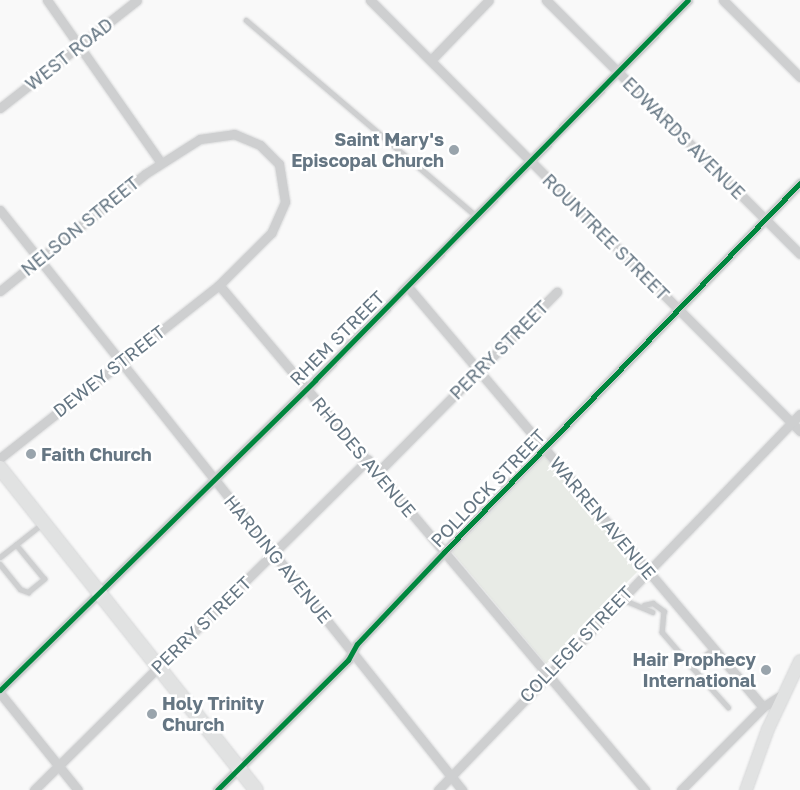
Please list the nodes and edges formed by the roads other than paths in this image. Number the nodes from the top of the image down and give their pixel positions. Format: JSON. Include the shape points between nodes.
{"nodes":[{"id":1,"x":47,"y":0,"type":"edge"},
{"id":2,"x":137,"y":0,"type":"edge"},
{"id":3,"x":370,"y":0,"type":"edge"},
{"id":4,"x":490,"y":0,"type":"edge"},
{"id":5,"x":546,"y":0,"type":"edge"},
{"id":6,"x":688,"y":0,"type":"edge"},
{"id":7,"x":722,"y":0,"type":"edge"},
{"id":8,"x":246,"y":20,"type":"dead end"},
{"id":9,"x":79,"y":45,"type":"junction"},
{"id":10,"x":431,"y":60,"type":"junction"},
{"id":11,"x":618,"y":72,"type":"junction"},
{"id":12,"x":800,"y":77,"type":"edge"},
{"id":13,"x":0,"y":108,"type":"edge"},
{"id":14,"x":531,"y":162,"type":"junction"},
{"id":15,"x":161,"y":163,"type":"junction"},
{"id":16,"x":800,"y":184,"type":"edge"},
{"id":17,"x":0,"y":210,"type":"edge"},
{"id":18,"x":478,"y":217,"type":"junction"},
{"id":19,"x":765,"y":220,"type":"junction"},
{"id":20,"x":800,"y":254,"type":"edge"},
{"id":21,"x":38,"y":260,"type":"junction"},
{"id":22,"x":219,"y":285,"type":"junction"},
{"id":23,"x":408,"y":287,"type":"junction"},
{"id":24,"x":0,"y":291,"type":"edge"},
{"id":25,"x":557,"y":292,"type":"dead end"},
{"id":26,"x":679,"y":309,"type":"junction"},
{"id":27,"x":120,"y":363,"type":"junction"},
{"id":28,"x":479,"y":370,"type":"junction"},
{"id":29,"x":306,"y":389,"type":"junction"},
{"id":30,"x":800,"y":414,"type":"edge"},
{"id":31,"x":791,"y":423,"type":"junction"},
{"id":32,"x":800,"y":431,"type":"edge"},
{"id":33,"x":545,"y":449,"type":"junction"},
{"id":34,"x":0,"y":458,"type":"edge"},
{"id":35,"x":368,"y":460,"type":"junction"},
{"id":36,"x":0,"y":468,"type":"edge"},
{"id":37,"x":378,"y":472,"type":"junction"},
{"id":38,"x":214,"y":480,"type":"junction"},
{"id":39,"x":44,"y":523,"type":"junction"},
{"id":40,"x":16,"y":545,"type":"junction"},
{"id":41,"x":444,"y":552,"type":"junction"},
{"id":42,"x":274,"y":554,"type":"junction"},
{"id":43,"x":0,"y":557,"type":"edge"},
{"id":44,"x":0,"y":564,"type":"edge"},
{"id":45,"x":648,"y":571,"type":"junction"},
{"id":46,"x":99,"y":593,"type":"junction"},
{"id":47,"x":621,"y":598,"type":"junction"},
{"id":48,"x":644,"y":605,"type":"junction"},
{"id":49,"x":652,"y":612,"type":"dead end"},
{"id":50,"x":714,"y":649,"type":"junction"},
{"id":51,"x":352,"y":652,"type":"junction"},
{"id":52,"x":800,"y":661,"type":"edge"},
{"id":53,"x":158,"y":667,"type":"junction"},
{"id":54,"x":692,"y":667,"type":"junction"},
{"id":55,"x":547,"y":674,"type":"junction"},
{"id":56,"x":0,"y":692,"type":"edge"},
{"id":57,"x":784,"y":694,"type":"junction"},
{"id":58,"x":728,"y":707,"type":"dead end"},
{"id":59,"x":763,"y":707,"type":"junction"},
{"id":60,"x":58,"y":766,"type":"junction"},
{"id":61,"x":238,"y":768,"type":"junction"},
{"id":62,"x":450,"y":776,"type":"junction"},
{"id":63,"x":34,"y":790,"type":"edge"},
{"id":64,"x":78,"y":790,"type":"edge"},
{"id":65,"x":217,"y":790,"type":"edge"},
{"id":66,"x":256,"y":790,"type":"edge"},
{"id":67,"x":438,"y":790,"type":"edge"},
{"id":68,"x":462,"y":790,"type":"edge"},
{"id":69,"x":645,"y":790,"type":"edge"},
{"id":70,"x":681,"y":790,"type":"edge"},
{"id":71,"x":746,"y":790,"type":"edge"}],
"edges":[{"from":1,"to":9,"type":"street"},
{"from":2,"to":9,"type":"street","name":"WEST ROAD"},
{"from":3,"to":10,"type":"street","name":"ROUNTREE STREET"},
{"from":4,"to":10,"type":"street"},
{"from":5,"to":11,"type":"street","name":"EDWARDS AVENUE"},
{"from":6,"to":11,"type":"street","name":"RHEM STREET"},
{"from":7,"to":12,"type":"street"},
{"from":8,"to":18,"type":"lane"},
{"from":9,"to":13,"type":"street","name":"WEST ROAD"},
{"from":9,"to":15,"type":"street"},
{"from":10,"to":14,"type":"street","name":"ROUNTREE STREET"},
{"from":11,"to":14,"type":"street","name":"RHEM STREET"},
{"from":11,"to":19,"type":"street","name":"EDWARDS AVENUE"},
{"from":14,"to":18,"type":"street","name":"RHEM STREET"},
{"from":14,"to":26,"type":"street","name":"ROUNTREE STREET"},
{"from":15,"to":21,"type":"street","name":"NELSON STREET"},
{"from":15,"to":22,"type":"street","name":"NELSON STREET","via":[[221,133],[254,142],[279,164],[286,193],[278,223]]},
{"from":16,"to":19,"type":"street","name":"POLLOCK STREET"},
{"from":17,"to":21,"type":"street","name":"HARDING AVENUE"},
{"from":18,"to":23,"type":"street","name":"RHEM STREET"},
{"from":19,"to":20,"type":"street","name":"EDWARDS AVENUE"},
{"from":19,"to":26,"type":"street","name":"POLLOCK STREET"},
{"from":21,"to":24,"type":"street","name":"NELSON STREET"},
{"from":21,"to":27,"type":"street","name":"HARDING AVENUE"},
{"from":22,"to":27,"type":"street","name":"DEWEY STREET"},
{"from":22,"to":29,"type":"street","name":"RHODES AVENUE"},
{"from":23,"to":28,"type":"street","name":"WARREN AVENUE"},
{"from":23,"to":29,"type":"street","name":"RHEM STREET"},
{"from":25,"to":28,"type":"street","name":"PERRY STREET"},
{"from":26,"to":31,"type":"street","name":"ROUNTREE STREET"},
{"from":26,"to":33,"type":"street","name":"POLLOCK STREET"},
{"from":27,"to":34,"type":"street","name":"DEWEY STREET"},
{"from":27,"to":38,"type":"street","name":"HARDING AVENUE"},
{"from":28,"to":33,"type":"street","name":"WARREN AVENUE"},
{"from":28,"to":37,"type":"street","name":"PERRY STREET"},
{"from":29,"to":35,"type":"street","name":"RHODES AVENUE"},
{"from":29,"to":38,"type":"street","name":"RHEM STREET"},
{"from":30,"to":31,"type":"street","name":"COLLEGE STREET"},
{"from":31,"to":32,"type":"street","name":"ROUNTREE STREET"},
{"from":31,"to":45,"type":"street","name":"COLLEGE STREET"},
{"from":33,"to":41,"type":"street","name":"POLLOCK STREET"},
{"from":33,"to":45,"type":"street","name":"WARREN AVENUE"},
{"from":35,"to":37,"type":"street","name":"RHODES AVENUE"},
{"from":35,"to":42,"type":"street","name":"PERRY STREET"},
{"from":36,"to":39,"type":"main road"},
{"from":37,"to":41,"type":"street","name":"RHODES AVENUE"},
{"from":38,"to":42,"type":"street","name":"HARDING AVENUE"},
{"from":38,"to":46,"type":"street","name":"RHEM STREET"},
{"from":39,"to":40,"type":"lane"},
{"from":39,"to":46,"type":"main road"},
{"from":40,"to":43,"type":"lane"},
{"from":40,"to":44,"type":"lane","via":[[44,579],[28,592],[20,589]]},
{"from":41,"to":51,"type":"street","name":"POLLOCK STREET"},
{"from":41,"to":55,"type":"street","name":"RHODES AVENUE"},
{"from":42,"to":51,"type":"street","name":"HARDING AVENUE"},
{"from":42,"to":53,"type":"street","name":"PERRY STREET"},
{"from":45,"to":47,"type":"street","name":"COLLEGE STREET"},
{"from":45,"to":50,"type":"street","name":"WARREN AVENUE"},
{"from":46,"to":53,"type":"main road"},
{"from":46,"to":56,"type":"street","name":"RHEM STREET"},
{"from":47,"to":48,"type":"lane"},
{"from":47,"to":55,"type":"street","name":"COLLEGE STREET"},
{"from":48,"to":49,"type":"lane"},
{"from":48,"to":54,"type":"lane","via":[[659,606],[667,616],[662,622],[662,632]]},
{"from":50,"to":54,"type":"lane"},
{"from":50,"to":59,"type":"street","name":"WARREN AVENUE"},
{"from":51,"to":61,"type":"street","name":"POLLOCK STREET"},
{"from":51,"to":62,"type":"street","name":"HARDING AVENUE"},
{"from":52,"to":57,"type":"street"},
{"from":53,"to":60,"type":"street","name":"PERRY STREET"},
{"from":53,"to":61,"type":"main road"},
{"from":54,"to":58,"type":"lane"},
{"from":55,"to":62,"type":"street","name":"COLLEGE STREET"},
{"from":55,"to":69,"type":"street","name":"RHODES AVENUE"},
{"from":56,"to":60,"type":"street"},
{"from":57,"to":59,"type":"street"},
{"from":57,"to":71,"type":"street"},
{"from":59,"to":70,"type":"street"},
{"from":60,"to":63,"type":"street","name":"PERRY STREET"},
{"from":60,"to":64,"type":"street"},
{"from":61,"to":65,"type":"street","name":"POLLOCK STREET"},
{"from":61,"to":66,"type":"main road"},
{"from":62,"to":67,"type":"street","name":"COLLEGE STREET"},
{"from":62,"to":68,"type":"street","name":"HARDING AVENUE"}]}
